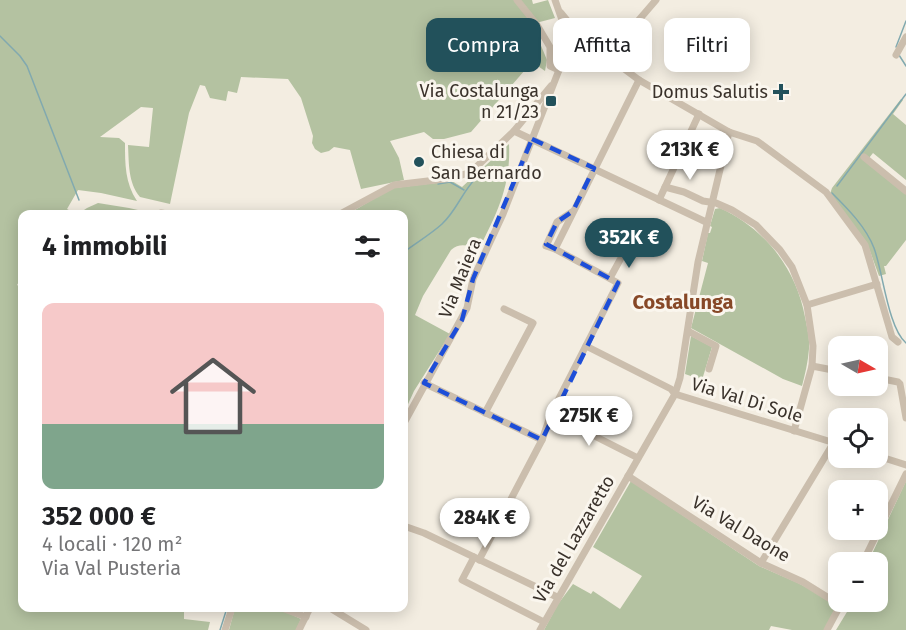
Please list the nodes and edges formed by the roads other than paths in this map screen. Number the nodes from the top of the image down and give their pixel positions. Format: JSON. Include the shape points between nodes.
{"nodes":[{"id":1,"x":517,"y":0,"type":"edge"},
{"id":2,"x":555,"y":0,"type":"edge"},
{"id":3,"x":656,"y":0,"type":"edge"},
{"id":4,"x":563,"y":18,"type":"edge"},
{"id":5,"x":641,"y":18,"type":"edge"},
{"id":6,"x":906,"y":37,"type":"edge"},
{"id":7,"x":896,"y":55,"type":"dead end"},
{"id":8,"x":553,"y":67,"type":"edge"},
{"id":9,"x":558,"y":72,"type":"edge"},
{"id":10,"x":628,"y":72,"type":"edge"},
{"id":11,"x":639,"y":80,"type":"junction"},
{"id":12,"x":555,"y":82,"type":"junction"},
{"id":13,"x":699,"y":114,"type":"junction"},
{"id":14,"x":514,"y":132,"type":"junction"},
{"id":15,"x":729,"y":132,"type":"junction"},
{"id":16,"x":532,"y":139,"type":"junction"},
{"id":17,"x":864,"y":157,"type":"dead end"},
{"id":18,"x":594,"y":168,"type":"junction"},
{"id":19,"x":664,"y":187,"type":"junction"},
{"id":20,"x":906,"y":191,"type":"edge"},
{"id":21,"x":659,"y":200,"type":"junction"},
{"id":22,"x":711,"y":201,"type":"junction"},
{"id":23,"x":347,"y":210,"type":"edge"},
{"id":24,"x":706,"y":222,"type":"junction"},
{"id":25,"x":626,"y":249,"type":"dead end"},
{"id":26,"x":610,"y":278,"type":"junction"},
{"id":27,"x":877,"y":284,"type":"junction"},
{"id":28,"x":807,"y":306,"type":"junction"},
{"id":29,"x":504,"y":309,"type":"dead end"},
{"id":30,"x":688,"y":331,"type":"junction"},
{"id":31,"x":897,"y":342,"type":"dead end"},
{"id":32,"x":586,"y":346,"type":"junction"},
{"id":33,"x":812,"y":366,"type":"junction"},
{"id":34,"x":709,"y":369,"type":"dead end"},
{"id":35,"x":828,"y":369,"type":"edge"},
{"id":36,"x":888,"y":380,"type":"edge"},
{"id":37,"x":424,"y":383,"type":"junction"},
{"id":38,"x":675,"y":393,"type":"junction"},
{"id":39,"x":905,"y":406,"type":"edge"},
{"id":40,"x":485,"y":413,"type":"junction"},
{"id":41,"x":551,"y":414,"type":"junction"},
{"id":42,"x":408,"y":415,"type":"edge"},
{"id":43,"x":906,"y":418,"type":"edge"},
{"id":44,"x":794,"y":431,"type":"junction"},
{"id":45,"x":542,"y":440,"type":"junction"},
{"id":46,"x":828,"y":441,"type":"edge"},
{"id":47,"x":828,"y":456,"type":"edge"},
{"id":48,"x":638,"y":458,"type":"junction"},
{"id":49,"x":888,"y":459,"type":"edge"},
{"id":50,"x":906,"y":465,"type":"edge"},
{"id":51,"x":906,"y":474,"type":"edge"},
{"id":52,"x":628,"y":476,"type":"junction"},
{"id":53,"x":408,"y":527,"type":"edge"},
{"id":54,"x":868,"y":552,"type":"edge"},
{"id":55,"x":476,"y":559,"type":"junction"},
{"id":56,"x":761,"y":563,"type":"junction"},
{"id":57,"x":828,"y":596,"type":"edge"},
{"id":58,"x":557,"y":597,"type":"junction"},
{"id":59,"x":231,"y":612,"type":"edge"},
{"id":60,"x":293,"y":612,"type":"edge"},
{"id":61,"x":308,"y":612,"type":"edge"},
{"id":62,"x":337,"y":612,"type":"edge"},
{"id":63,"x":836,"y":612,"type":"edge"},
{"id":64,"x":306,"y":617,"type":"junction"},
{"id":65,"x":544,"y":622,"type":"junction"},
{"id":66,"x":225,"y":630,"type":"edge"},
{"id":67,"x":299,"y":630,"type":"edge"},
{"id":68,"x":366,"y":630,"type":"edge"},
{"id":69,"x":540,"y":630,"type":"edge"},
{"id":70,"x":827,"y":630,"type":"edge"}],
"edges":[{"from":1,"to":8,"type":"street","via":[[550,47]]},
{"from":2,"to":4,"type":"street"},
{"from":3,"to":5,"type":"street"},
{"from":6,"to":7,"type":"street"},
{"from":9,"to":12,"type":"street","name":"Via Maiera"},
{"from":10,"to":11,"type":"street"},
{"from":11,"to":13,"type":"street"},
{"from":11,"to":18,"type":"street"},
{"from":12,"to":14,"type":"street"},
{"from":12,"to":16,"type":"street","name":"Via Maiera"},
{"from":13,"to":15,"type":"street"},
{"from":13,"to":19,"type":"street"},
{"from":14,"to":16,"type":"street"},
{"from":14,"to":23,"type":"street","via":[[474,169],[453,178],[394,185]]},
{"from":15,"to":22,"type":"street","name":"Via del Lazzaretto"},
{"from":15,"to":27,"type":"street","via":[[757,141],[826,192],[865,245]]},
{"from":16,"to":18,"type":"street"},
{"from":16,"to":37,"type":"street","name":"Via Maiera","via":[[473,279],[462,320]]},
{"from":17,"to":20,"type":"street"},
{"from":18,"to":21,"type":"street"},
{"from":18,"to":26,"type":"street","via":[[555,249]]},
{"from":19,"to":21,"type":"street"},
{"from":19,"to":22,"type":"street"},
{"from":21,"to":24,"type":"street"},
{"from":22,"to":24,"type":"street","name":"Via del Lazzaretto"},
{"from":22,"to":28,"type":"street","via":[[732,210],[769,237],[792,267]]},
{"from":24,"to":30,"type":"street","name":"Via del Lazzaretto"},
{"from":25,"to":26,"type":"street"},
{"from":26,"to":32,"type":"street","via":[[618,283]]},
{"from":27,"to":28,"type":"street"},
{"from":27,"to":31,"type":"street","via":[[892,337]]},
{"from":28,"to":33,"type":"street"},
{"from":29,"to":40,"type":"street","via":[[533,323]]},
{"from":30,"to":34,"type":"street","via":[[716,346]]},
{"from":30,"to":38,"type":"street","name":"Via del Lazzaretto"},
{"from":32,"to":38,"type":"street","name":"Via Val Di Sole"},
{"from":32,"to":41,"type":"street"},
{"from":33,"to":35,"type":"street"},
{"from":33,"to":44,"type":"street"},
{"from":36,"to":39,"type":"street","via":[[900,384]]},
{"from":37,"to":40,"type":"street"},
{"from":37,"to":42,"type":"street","name":"Via Maiera"},
{"from":38,"to":44,"type":"street","name":"Via Val Di Sole"},
{"from":38,"to":48,"type":"street","name":"Via del Lazzaretto"},
{"from":39,"to":43,"type":"street"},
{"from":40,"to":45,"type":"street"},
{"from":41,"to":45,"type":"street"},
{"from":41,"to":48,"type":"street"},
{"from":44,"to":46,"type":"street","name":"Via Val Di Sole"},
{"from":45,"to":55,"type":"street"},
{"from":47,"to":56,"type":"street"},
{"from":48,"to":52,"type":"street","name":"Via del Lazzaretto"},
{"from":49,"to":50,"type":"street"},
{"from":51,"to":54,"type":"street"},
{"from":52,"to":56,"type":"street","name":"Via Val Daone"},
{"from":52,"to":58,"type":"street","name":"Via del Lazzaretto"},
{"from":53,"to":55,"type":"street"},
{"from":55,"to":58,"type":"street"},
{"from":55,"to":65,"type":"street","via":[[462,580]]},
{"from":56,"to":57,"type":"street","name":"Via Val Daone"},
{"from":58,"to":65,"type":"street","name":"Via del Lazzaretto"},
{"from":59,"to":66,"type":"street"},
{"from":60,"to":64,"type":"street"},
{"from":61,"to":64,"type":"street"},
{"from":62,"to":68,"type":"street"},
{"from":63,"to":70,"type":"street"},
{"from":64,"to":67,"type":"street"},
{"from":65,"to":69,"type":"street","name":"Via del Lazzaretto"}]}
